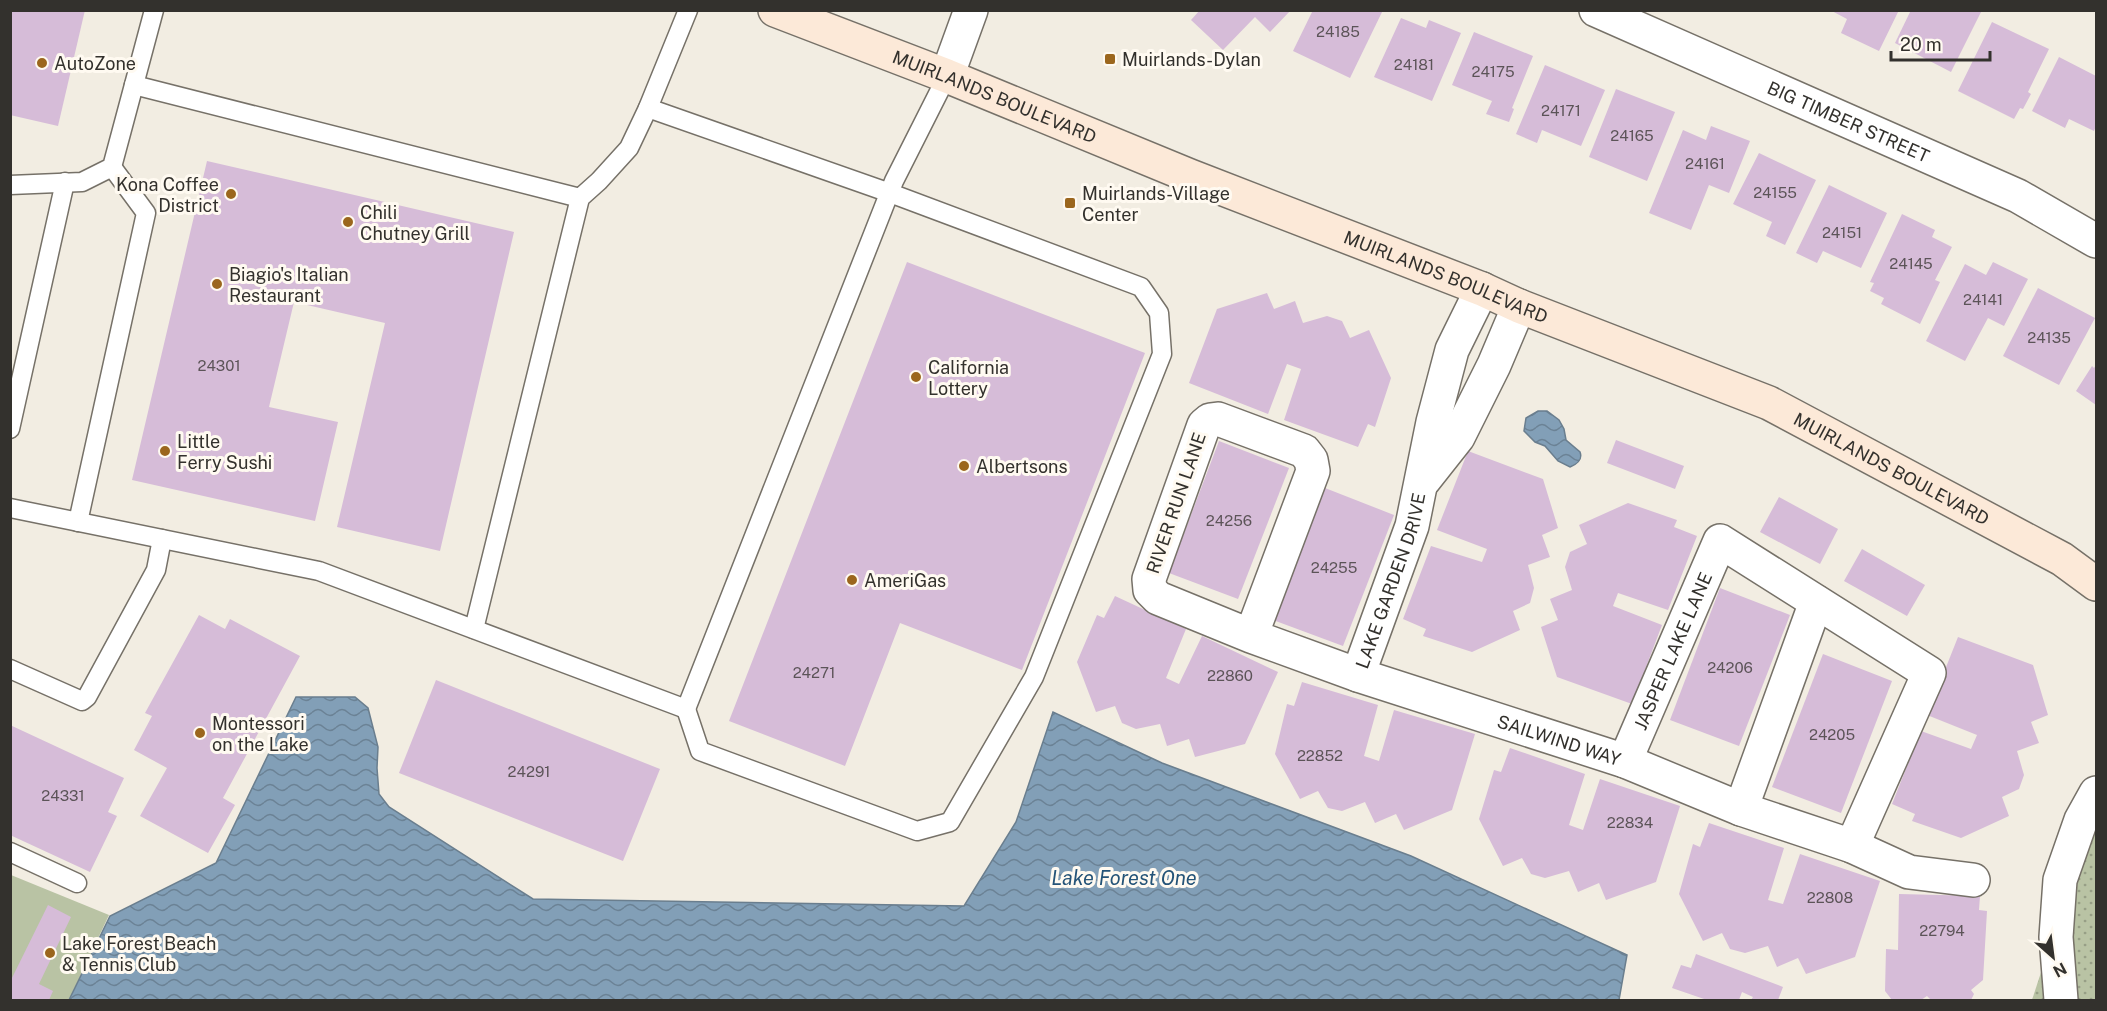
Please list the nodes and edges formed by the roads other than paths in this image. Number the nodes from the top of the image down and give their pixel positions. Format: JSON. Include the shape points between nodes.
{"nodes":[{"id":1,"x":154,"y":10,"type":"edge"},
{"id":2,"x":688,"y":10,"type":"edge"},
{"id":3,"x":775,"y":10,"type":"edge"},
{"id":4,"x":971,"y":10,"type":"edge"},
{"id":5,"x":1596,"y":10,"type":"edge"},
{"id":6,"x":947,"y":76,"type":"junction"},
{"id":7,"x":134,"y":85,"type":"junction"},
{"id":8,"x":648,"y":108,"type":"junction"},
{"id":9,"x":112,"y":167,"type":"junction"},
{"id":10,"x":65,"y":182,"type":"junction"},
{"id":11,"x":10,"y":185,"type":"edge"},
{"id":12,"x":890,"y":193,"type":"junction"},
{"id":13,"x":580,"y":198,"type":"junction"},
{"id":14,"x":2097,"y":241,"type":"edge"},
{"id":15,"x":1482,"y":289,"type":"junction"},
{"id":16,"x":1519,"y":306,"type":"junction"},
{"id":17,"x":10,"y":429,"type":"edge"},
{"id":18,"x":1421,"y":483,"type":"junction"},
{"id":19,"x":10,"y":508,"type":"edge"},
{"id":20,"x":78,"y":522,"type":"junction"},
{"id":21,"x":162,"y":539,"type":"junction"},
{"id":22,"x":2097,"y":584,"type":"edge"},
{"id":23,"x":1150,"y":590,"type":"joint"},
{"id":24,"x":1816,"y":602,"type":"junction"},
{"id":25,"x":474,"y":629,"type":"junction"},
{"id":26,"x":1251,"y":636,"type":"junction"},
{"id":27,"x":10,"y":669,"type":"edge"},
{"id":28,"x":1358,"y":675,"type":"junction"},
{"id":29,"x":686,"y":709,"type":"junction"},
{"id":30,"x":1625,"y":761,"type":"junction"},
{"id":31,"x":2097,"y":793,"type":"edge"},
{"id":32,"x":1741,"y":809,"type":"junction"},
{"id":33,"x":1852,"y":846,"type":"junction"},
{"id":34,"x":10,"y":852,"type":"edge"},
{"id":35,"x":1973,"y":880,"type":"dead end"},
{"id":36,"x":77,"y":883,"type":"dead end"},
{"id":37,"x":2061,"y":1000,"type":"edge"}],
"edges":[{"from":1,"to":7,"type":"lane"},
{"from":2,"to":8,"type":"lane"},
{"from":3,"to":6,"type":"main road","name":"MUIRLANDS BOULEVARD"},
{"from":4,"to":6,"type":"street"},
{"from":5,"to":14,"type":"street","name":"BIG TIMBER STREET","via":[[2018,196]]},
{"from":6,"to":12,"type":"lane"},
{"from":6,"to":15,"type":"main road","name":"MUIRLANDS BOULEVARD","via":[[1190,176]]},
{"from":7,"to":9,"type":"lane"},
{"from":7,"to":13,"type":"lane"},
{"from":8,"to":12,"type":"lane"},
{"from":8,"to":13,"type":"lane","via":[[629,148]]},
{"from":9,"to":10,"type":"lane","via":[[82,182]]},
{"from":9,"to":20,"type":"lane","via":[[146,213]]},
{"from":10,"to":11,"type":"lane"},
{"from":10,"to":17,"type":"lane"},
{"from":12,"to":29,"type":"lane"},
{"from":12,"to":29,"type":"lane","via":[[1141,287],[1153,304],[1159,313],[1162,354],[1105,499],[1034,677],[950,822],[917,831],[700,750]]},
{"from":13,"to":25,"type":"lane"},
{"from":15,"to":16,"type":"main road","name":"MUIRLANDS BOULEVARD"},
{"from":15,"to":18,"type":"street","name":"LAKE GARDEN DRIVE","via":[[1452,350]]},
{"from":16,"to":18,"type":"street","name":"LAKE GARDEN DRIVE","via":[[1458,436]]},
{"from":16,"to":22,"type":"main road","name":"MUIRLANDS BOULEVARD","via":[[1769,403],[2062,559]]},
{"from":18,"to":28,"type":"street","name":"LAKE GARDEN DRIVE","via":[[1412,526]]},
{"from":19,"to":20,"type":"lane"},
{"from":20,"to":21,"type":"lane"},
{"from":21,"to":25,"type":"lane","via":[[319,571]]},
{"from":21,"to":27,"type":"lane","via":[[156,570],[87,697],[82,701]]},
{"from":23,"to":26,"type":"street","name":"SAILWIND WAY","via":[[1158,598]]},
{"from":23,"to":26,"type":"street","name":"RIVER RUN LANE","via":[[1149,579],[1204,425],[1218,419],[1304,451],[1313,471]]},
{"from":24,"to":30,"type":"street","name":"JASPER LAKE LANE","via":[[1720,541]]},
{"from":24,"to":32,"type":"street"},
{"from":24,"to":33,"type":"street","via":[[1929,674]]},
{"from":25,"to":29,"type":"lane"},
{"from":26,"to":28,"type":"street","name":"SAILWIND WAY"},
{"from":28,"to":30,"type":"street","name":"SAILWIND WAY"},
{"from":30,"to":32,"type":"street","name":"SAILWIND WAY"},
{"from":31,"to":37,"type":"street","via":[[2081,820],[2060,880],[2056,937]]},
{"from":32,"to":33,"type":"street","name":"SAILWIND WAY"},
{"from":33,"to":35,"type":"street","name":"SAILWIND WAY","via":[[1909,872]]},
{"from":34,"to":36,"type":"lane"}]}
